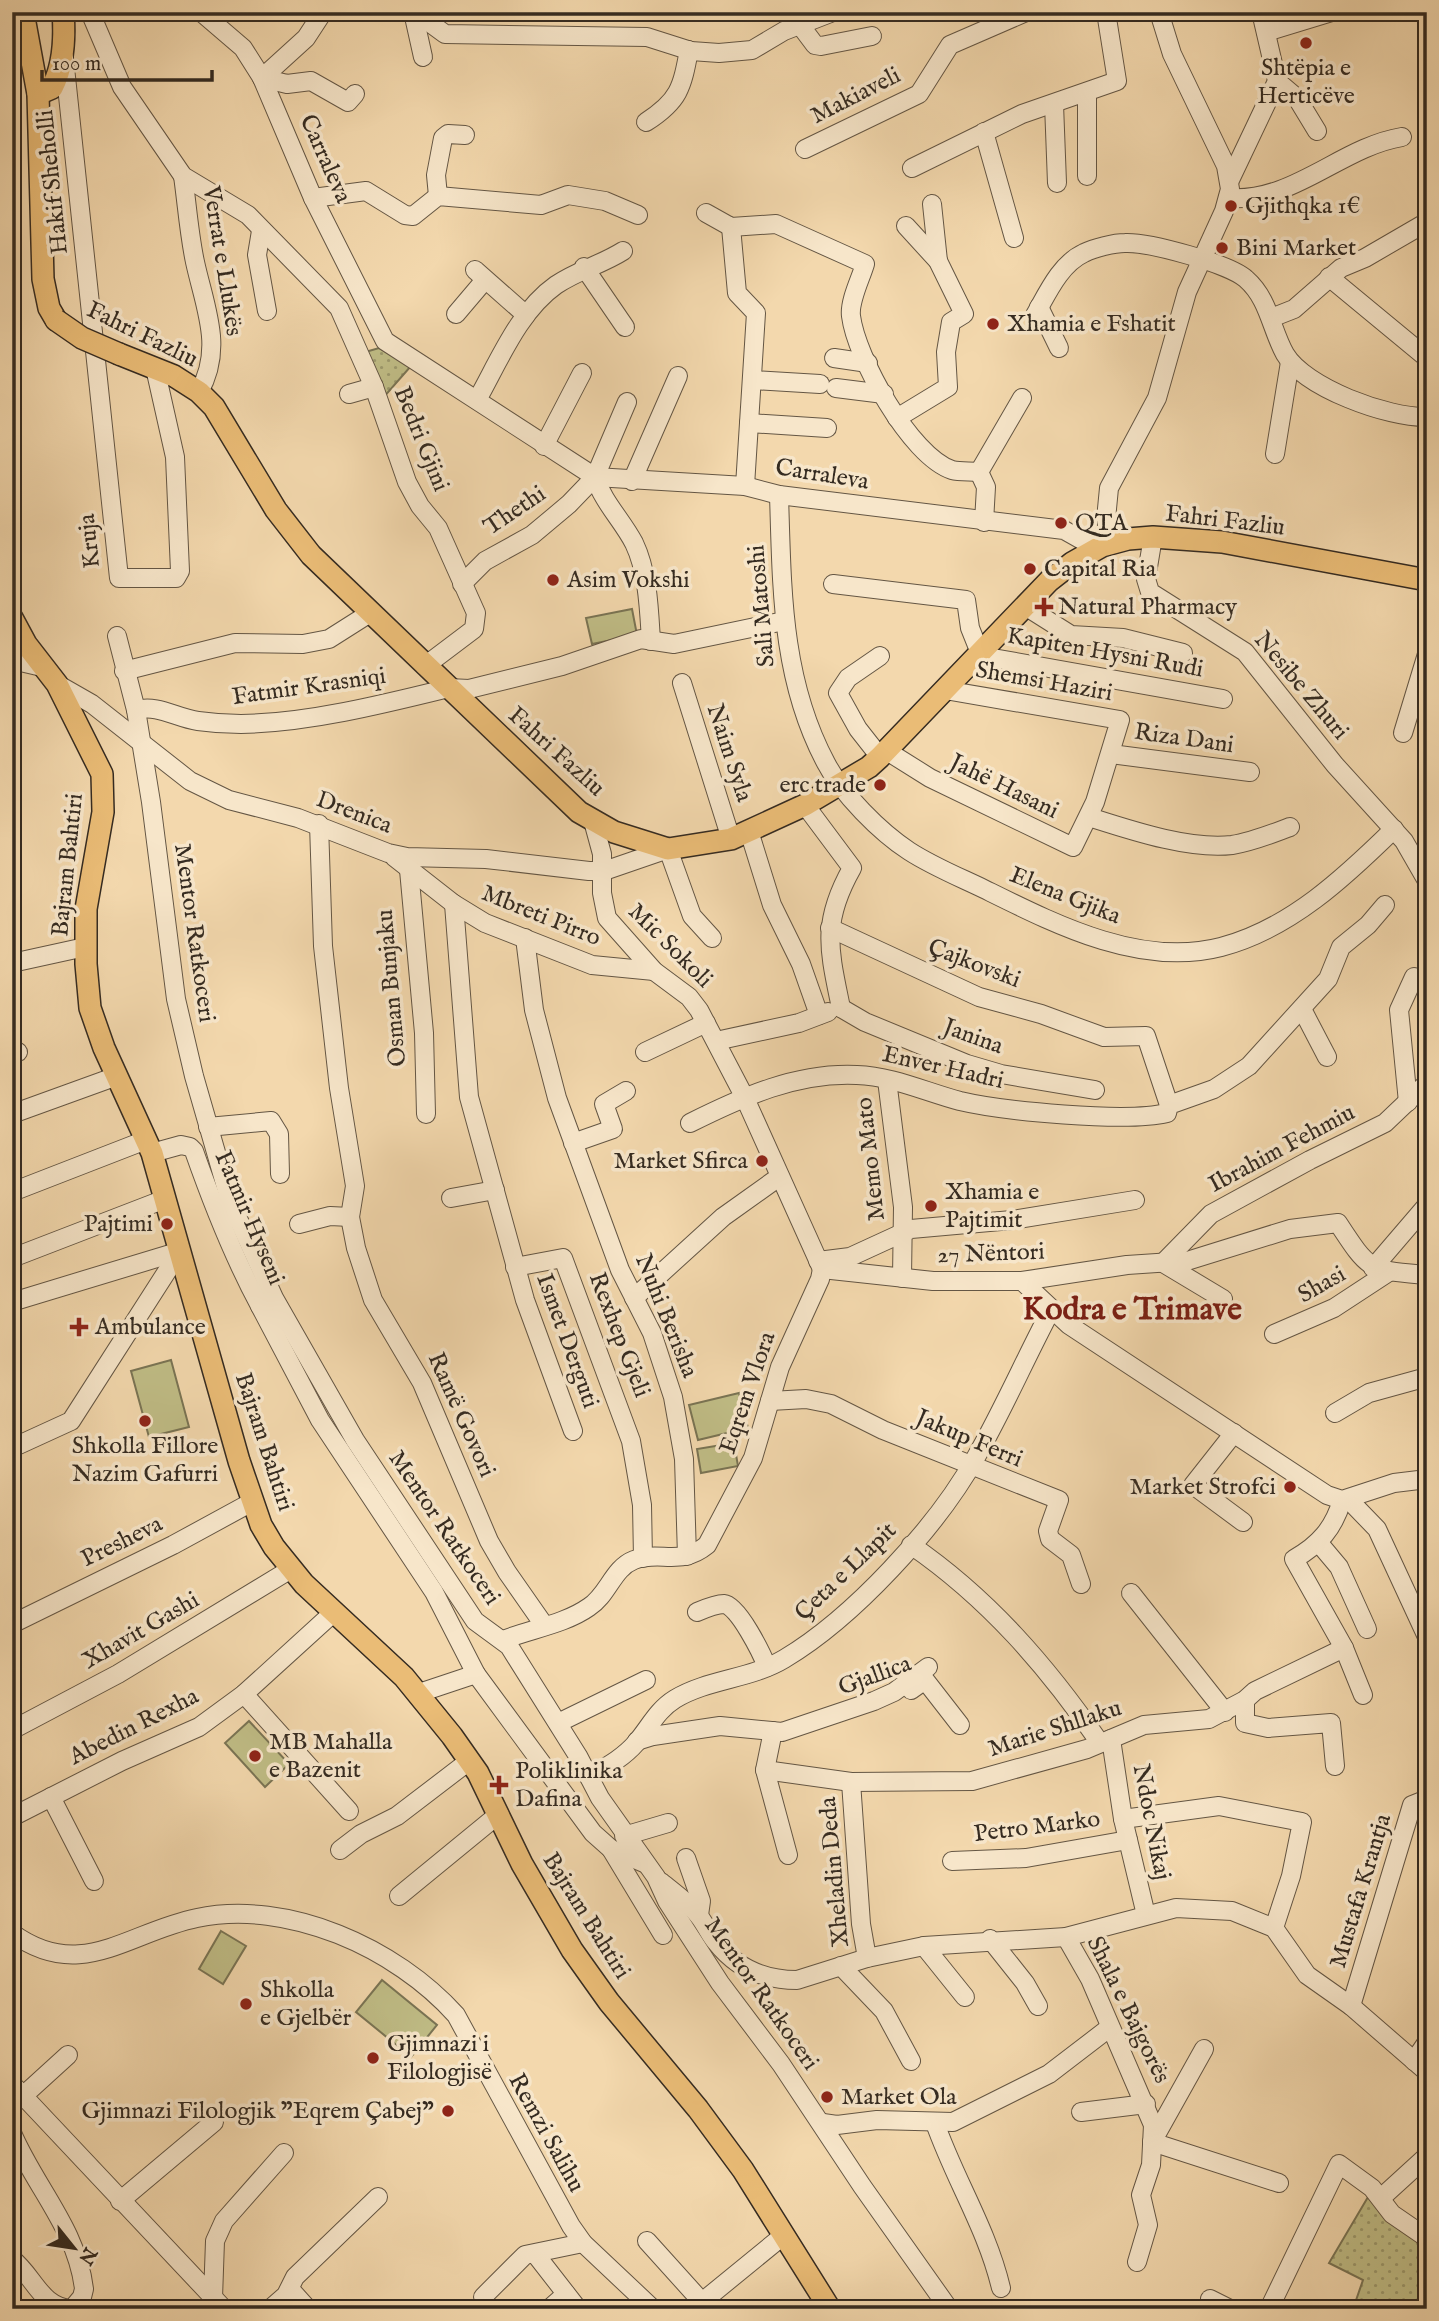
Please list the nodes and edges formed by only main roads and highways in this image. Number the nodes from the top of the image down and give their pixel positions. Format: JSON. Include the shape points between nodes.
{"nodes":[{"id":1,"x":21,"y":12,"type":"edge"},
{"id":2,"x":64,"y":13,"type":"edge"},
{"id":3,"x":12,"y":40,"type":"edge"},
{"id":4,"x":38,"y":94,"type":"junction"},
{"id":5,"x":1427,"y":580,"type":"edge"},
{"id":6,"x":13,"y":624,"type":"edge"},
{"id":7,"x":830,"y":2309,"type":"edge"}],
"edges":[{"from":1,"to":3,"type":"main road"},
{"from":1,"to":4,"type":"main road","name":"Fahri Fazliu"},
{"from":2,"to":4,"type":"main road","via":[[63,47],[52,88]]},
{"from":4,"to":5,"type":"main road","name":"Fahri Fazliu","bridge":true,"via":[[43,279],[56,320],[82,338],[199,392],[225,423],[276,510],[311,555],[593,821],[635,841],[668,849],[740,835],[839,786],[883,754],[1049,581],[1103,545],[1153,537],[1222,542]]},
{"from":6,"to":7,"type":"main road","name":"Bajram Bahtiri","via":[[57,684],[102,774],[103,812],[91,874],[85,947],[90,1008],[149,1147],[261,1525],[291,1569],[419,1693],[469,1761],[572,1950],[698,2109]]}]}
